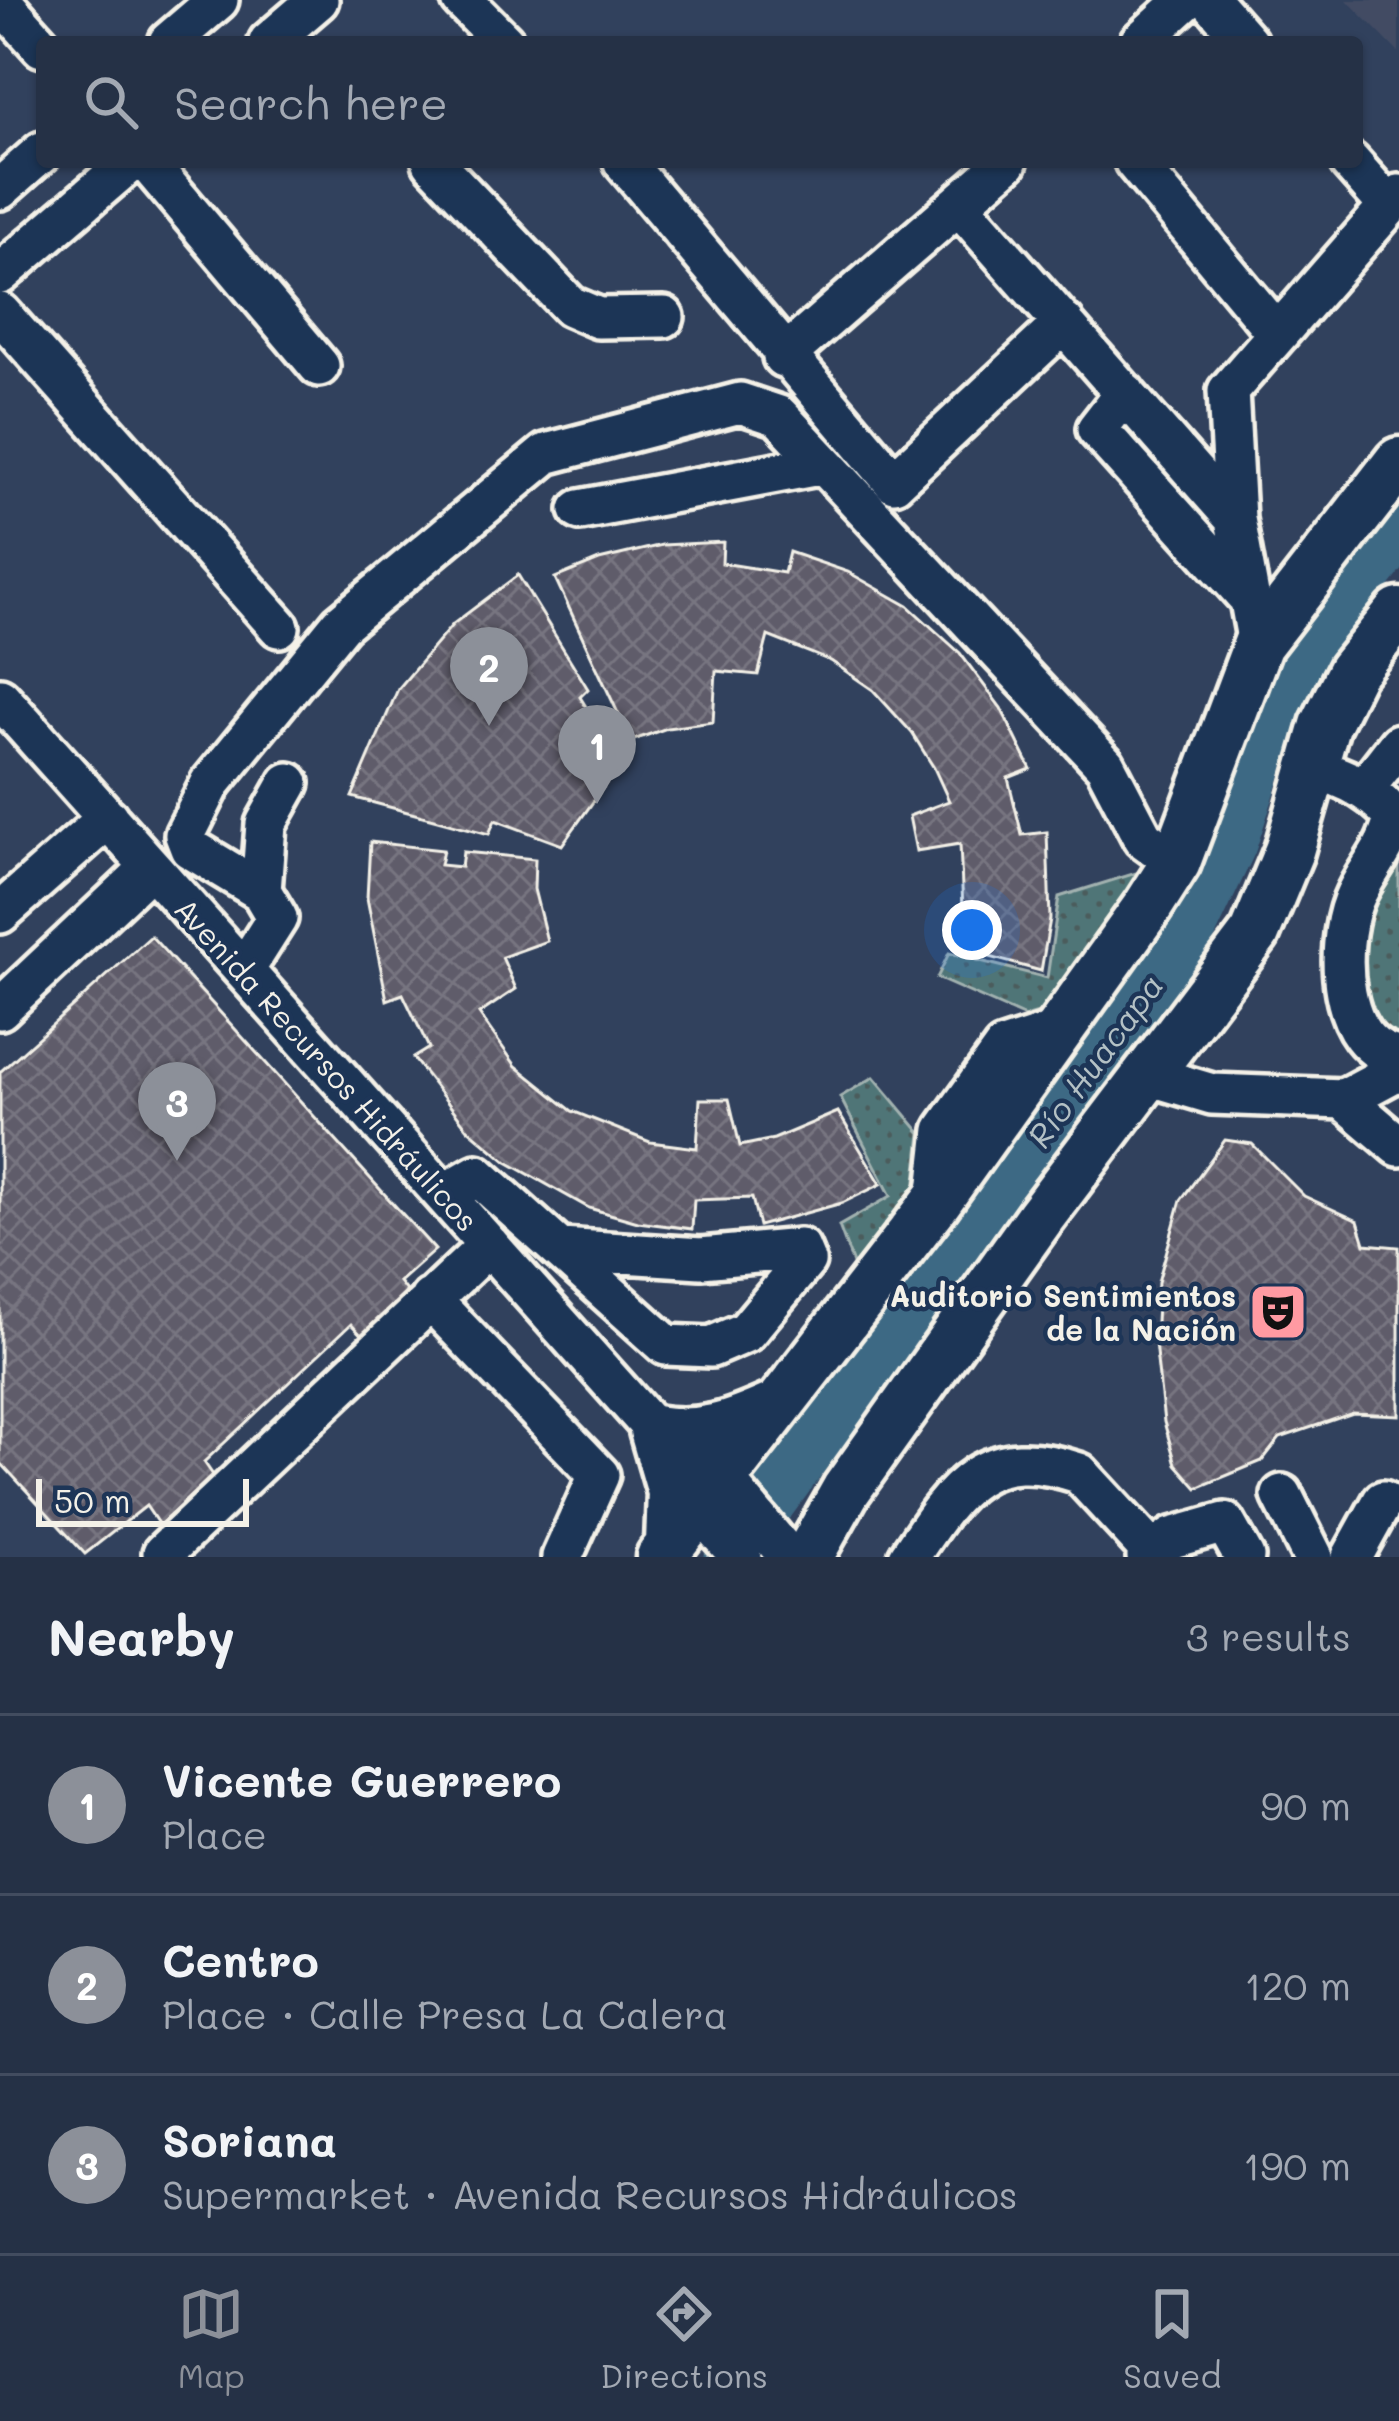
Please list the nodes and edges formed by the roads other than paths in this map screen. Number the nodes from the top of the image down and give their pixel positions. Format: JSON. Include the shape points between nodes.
{"nodes":[{"id":1,"x":0,"y":0,"type":"edge"},
{"id":2,"x":218,"y":0,"type":"edge"},
{"id":3,"x":461,"y":0,"type":"edge"},
{"id":4,"x":1186,"y":0,"type":"edge"},
{"id":5,"x":1210,"y":0,"type":"edge"},
{"id":6,"x":308,"y":14,"type":"edge"},
{"id":7,"x":177,"y":36,"type":"edge"},
{"id":8,"x":277,"y":36,"type":"edge"},
{"id":9,"x":498,"y":36,"type":"edge"},
{"id":10,"x":1146,"y":36,"type":"edge"},
{"id":11,"x":1241,"y":36,"type":"edge"},
{"id":12,"x":36,"y":40,"type":"edge"},
{"id":13,"x":36,"y":157,"type":"edge"},
{"id":14,"x":123,"y":168,"type":"edge"},
{"id":15,"x":152,"y":168,"type":"edge"},
{"id":16,"x":440,"y":168,"type":"edge"},
{"id":17,"x":629,"y":168,"type":"edge"},
{"id":18,"x":1000,"y":168,"type":"edge"},
{"id":19,"x":1140,"y":168,"type":"edge"},
{"id":20,"x":1357,"y":168,"type":"edge"},
{"id":21,"x":0,"y":189,"type":"edge"},
{"id":22,"x":1393,"y":200,"type":"edge"},
{"id":23,"x":959,"y":205,"type":"junction"},
{"id":24,"x":0,"y":274,"type":"edge"},
{"id":25,"x":0,"y":314,"type":"edge"},
{"id":26,"x":664,"y":317,"type":"dead end"},
{"id":27,"x":1064,"y":323,"type":"junction"},
{"id":28,"x":1276,"y":332,"type":"junction"},
{"id":29,"x":783,"y":357,"type":"junction"},
{"id":30,"x":319,"y":366,"type":"dead end"},
{"id":31,"x":1125,"y":393,"type":"junction"},
{"id":32,"x":1399,"y":461,"type":"edge"},
{"id":33,"x":824,"y":464,"type":"junction"},
{"id":34,"x":580,"y":510,"type":"dead end"},
{"id":35,"x":1235,"y":519,"type":"junction"},
{"id":36,"x":1245,"y":594,"type":"junction"},
{"id":37,"x":1399,"y":613,"type":"edge"},
{"id":38,"x":279,"y":627,"type":"dead end"},
{"id":39,"x":1258,"y":644,"type":"junction"},
{"id":40,"x":0,"y":698,"type":"edge"},
{"id":41,"x":1399,"y":744,"type":"edge"},
{"id":42,"x":1312,"y":769,"type":"junction"},
{"id":43,"x":290,"y":783,"type":"dead end"},
{"id":44,"x":1364,"y":789,"type":"junction"},
{"id":45,"x":108,"y":818,"type":"junction"},
{"id":46,"x":1396,"y":820,"type":"edge"},
{"id":47,"x":1176,"y":862,"type":"junction"},
{"id":48,"x":152,"y":867,"type":"junction"},
{"id":49,"x":261,"y":891,"type":"junction"},
{"id":50,"x":0,"y":913,"type":"edge"},
{"id":51,"x":244,"y":970,"type":"junction"},
{"id":52,"x":0,"y":1009,"type":"edge"},
{"id":53,"x":1398,"y":1064,"type":"edge"},
{"id":54,"x":1148,"y":1075,"type":"junction"},
{"id":55,"x":1344,"y":1099,"type":"junction"},
{"id":56,"x":1399,"y":1146,"type":"edge"},
{"id":57,"x":444,"y":1194,"type":"junction"},
{"id":58,"x":489,"y":1245,"type":"junction"},
{"id":59,"x":560,"y":1250,"type":"junction"},
{"id":60,"x":430,"y":1299,"type":"junction"},
{"id":61,"x":779,"y":1405,"type":"junction"},
{"id":62,"x":654,"y":1430,"type":"junction"},
{"id":63,"x":1282,"y":1495,"type":"dead end"},
{"id":64,"x":1383,"y":1501,"type":"dead end"},
{"id":65,"x":698,"y":1516,"type":"edge"},
{"id":66,"x":803,"y":1551,"type":"edge"},
{"id":67,"x":1149,"y":1554,"type":"edge"},
{"id":68,"x":563,"y":1555,"type":"edge"},
{"id":69,"x":166,"y":1557,"type":"edge"},
{"id":70,"x":741,"y":1557,"type":"edge"},
{"id":71,"x":909,"y":1557,"type":"edge"},
{"id":72,"x":1244,"y":1557,"type":"edge"},
{"id":73,"x":1313,"y":1557,"type":"edge"},
{"id":74,"x":1352,"y":1557,"type":"edge"}],
"edges":[{"from":1,"to":12,"type":"street"},
{"from":2,"to":7,"type":"street"},
{"from":3,"to":9,"type":"street"},
{"from":4,"to":10,"type":"street"},
{"from":5,"to":11,"type":"street"},
{"from":6,"to":8,"type":"street"},
{"from":13,"to":21,"type":"street"},
{"from":14,"to":24,"type":"street"},
{"from":15,"to":30,"type":"street"},
{"from":16,"to":26,"type":"street","via":[[570,307],[598,318]]},
{"from":17,"to":29,"type":"street"},
{"from":18,"to":23,"type":"street"},
{"from":19,"to":28,"type":"street"},
{"from":20,"to":22,"type":"street"},
{"from":22,"to":28,"type":"street"},
{"from":23,"to":27,"type":"street"},
{"from":23,"to":29,"type":"street"},
{"from":25,"to":38,"type":"street"},
{"from":27,"to":29,"type":"street","via":[[894,482]]},
{"from":27,"to":31,"type":"street"},
{"from":28,"to":35,"type":"street","via":[[1209,395]]},
{"from":31,"to":35,"type":"street"},
{"from":31,"to":36,"type":"street","via":[[1097,429]]},
{"from":32,"to":39,"type":"main road"},
{"from":33,"to":34,"type":"street"},
{"from":33,"to":47,"type":"street","via":[[1105,765],[1143,838]]},
{"from":33,"to":49,"type":"street","via":[[779,416],[740,403],[546,454],[341,624],[211,783],[186,843]]},
{"from":35,"to":36,"type":"street"},
{"from":36,"to":39,"type":"street"},
{"from":37,"to":42,"type":"main road","via":[[1352,671]]},
{"from":39,"to":47,"type":"main road"},
{"from":40,"to":45,"type":"street","name":"Avenida Recursos Hidráulicos"},
{"from":41,"to":44,"type":"street"},
{"from":42,"to":44,"type":"street"},
{"from":42,"to":54,"type":"main road","via":[[1255,933]]},
{"from":43,"to":49,"type":"street","via":[[266,824]]},
{"from":44,"to":46,"type":"street"},
{"from":45,"to":48,"type":"street","name":"Avenida Recursos Hidráulicos"},
{"from":45,"to":50,"type":"street"},
{"from":46,"to":53,"type":"street","via":[[1353,900],[1342,958],[1353,1017],[1366,1040]]},
{"from":47,"to":61,"type":"main road","via":[[937,1201]]},
{"from":48,"to":51,"type":"street","name":"Avenida Recursos Hidráulicos"},
{"from":48,"to":52,"type":"street"},
{"from":49,"to":51,"type":"street","via":[[277,918]]},
{"from":51,"to":57,"type":"street","name":"Avenida Recursos Hidráulicos"},
{"from":53,"to":55,"type":"street"},
{"from":54,"to":55,"type":"street","via":[[1212,1094]]},
{"from":54,"to":66,"type":"main road"},
{"from":55,"to":56,"type":"street"},
{"from":57,"to":58,"type":"street","name":"Avenida Recursos Hidráulicos"},
{"from":57,"to":59,"type":"street","via":[[478,1175]]},
{"from":58,"to":60,"type":"street"},
{"from":58,"to":62,"type":"street","name":"Avenida Recursos Hidráulicos"},
{"from":59,"to":59,"type":"street","via":[[701,1258],[800,1249],[805,1261],[746,1333],[711,1347],[666,1345]]},
{"from":60,"to":68,"type":"street","via":[[599,1475]]},
{"from":60,"to":69,"type":"street"},
{"from":61,"to":62,"type":"main road","via":[[719,1431]]},
{"from":61,"to":65,"type":"main road"},
{"from":62,"to":65,"type":"street","name":"Avenida Recursos Hidráulicos"},
{"from":62,"to":65,"type":"main road","via":[[672,1492]]},
{"from":63,"to":73,"type":"street"},
{"from":64,"to":74,"type":"street"},
{"from":65,"to":66,"type":"street","name":"Avenida Recursos Hidráulicos"},
{"from":65,"to":70,"type":"street","name":"Avenida Recursos Hidráulicos"},
{"from":67,"to":71,"type":"street","via":[[1079,1473],[994,1465],[980,1469],[937,1514]]},
{"from":67,"to":72,"type":"street","via":[[1172,1538],[1225,1523]]}]}
